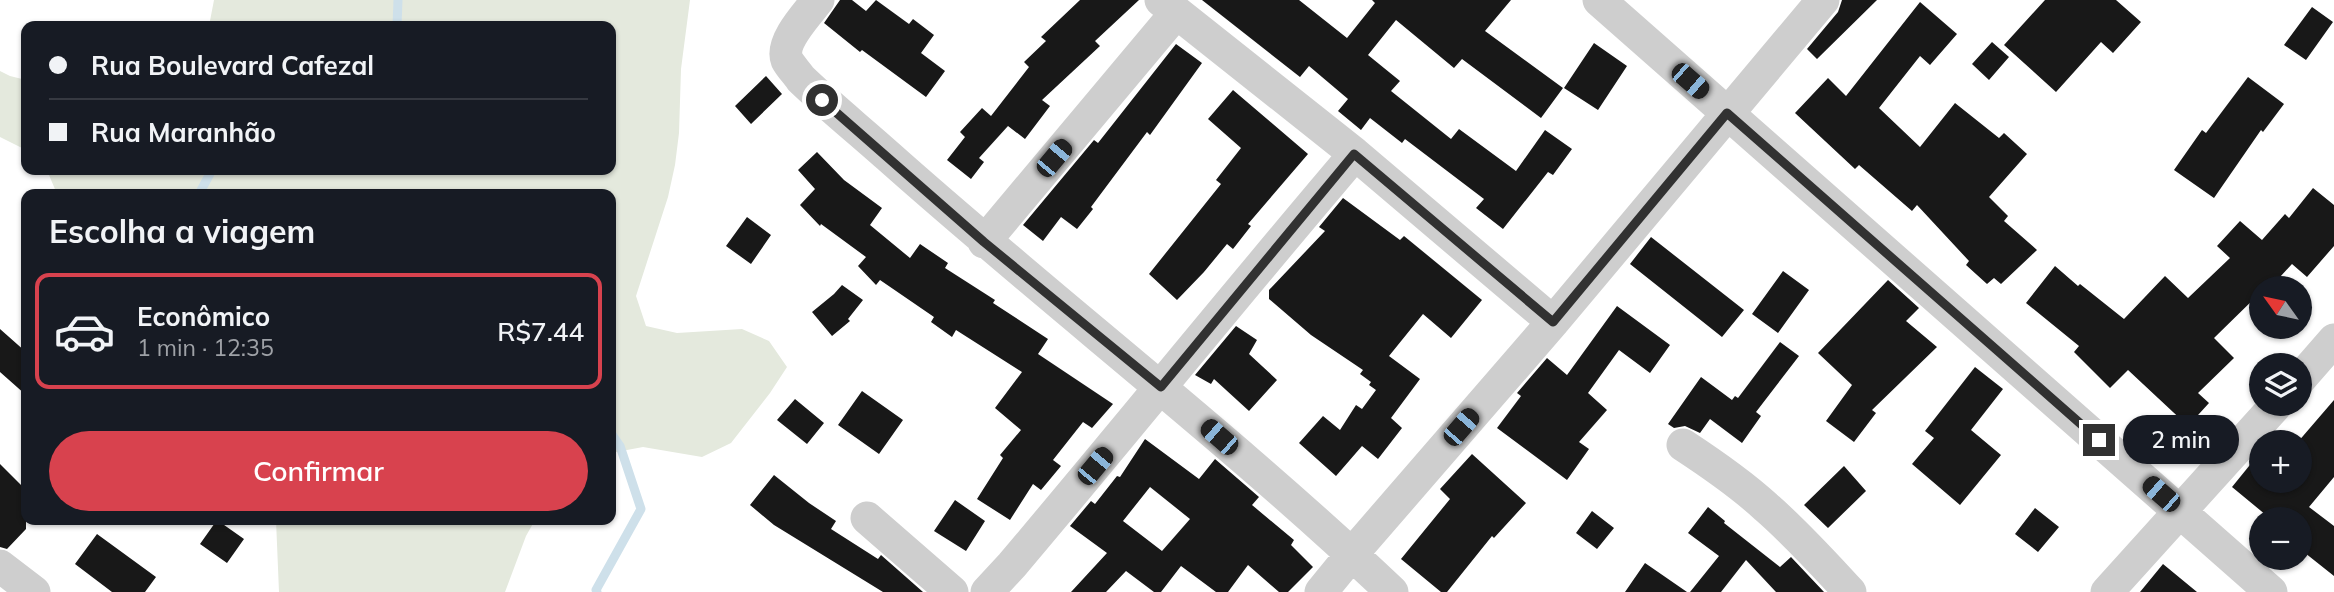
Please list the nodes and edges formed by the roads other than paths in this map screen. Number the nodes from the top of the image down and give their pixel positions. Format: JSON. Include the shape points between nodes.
{"nodes":[{"id":1,"x":818,"y":0,"type":"edge"},
{"id":2,"x":1599,"y":0,"type":"edge"},
{"id":3,"x":1823,"y":0,"type":"edge"},
{"id":4,"x":1169,"y":6,"type":"edge"},
{"id":5,"x":1727,"y":113,"type":"junction"},
{"id":6,"x":1354,"y":154,"type":"junction"},
{"id":7,"x":984,"y":242,"type":"junction"},
{"id":8,"x":1553,"y":322,"type":"junction"},
{"id":9,"x":2334,"y":340,"type":"edge"},
{"id":10,"x":2312,"y":365,"type":"edge"},
{"id":11,"x":1161,"y":387,"type":"junction"},
{"id":12,"x":2266,"y":416,"type":"edge"},
{"id":13,"x":1683,"y":445,"type":"dead end"},
{"id":14,"x":2181,"y":512,"type":"junction"},
{"id":15,"x":867,"y":518,"type":"dead end"},
{"id":16,"x":1352,"y":554,"type":"junction"},
{"id":17,"x":952,"y":592,"type":"edge"},
{"id":18,"x":987,"y":592,"type":"edge"},
{"id":19,"x":1321,"y":592,"type":"edge"},
{"id":20,"x":1392,"y":592,"type":"edge"},
{"id":21,"x":1850,"y":592,"type":"edge"},
{"id":22,"x":2107,"y":592,"type":"edge"},
{"id":23,"x":2271,"y":592,"type":"edge"}],
"edges":[{"from":1,"to":7,"type":"street","via":[[787,44],[786,58],[822,100]]},
{"from":2,"to":5,"type":"street"},
{"from":3,"to":5,"type":"street"},
{"from":4,"to":6,"type":"street"},
{"from":4,"to":7,"type":"street"},
{"from":5,"to":8,"type":"street"},
{"from":5,"to":14,"type":"street"},
{"from":6,"to":8,"type":"street"},
{"from":6,"to":11,"type":"street"},
{"from":7,"to":11,"type":"street"},
{"from":8,"to":16,"type":"street"},
{"from":9,"to":10,"type":"street"},
{"from":11,"to":16,"type":"street"},
{"from":11,"to":18,"type":"street"},
{"from":12,"to":14,"type":"street"},
{"from":13,"to":21,"type":"street","via":[[1765,505]]},
{"from":14,"to":22,"type":"street"},
{"from":14,"to":23,"type":"street"},
{"from":15,"to":17,"type":"street"},
{"from":16,"to":19,"type":"street"},
{"from":16,"to":20,"type":"street"}]}
